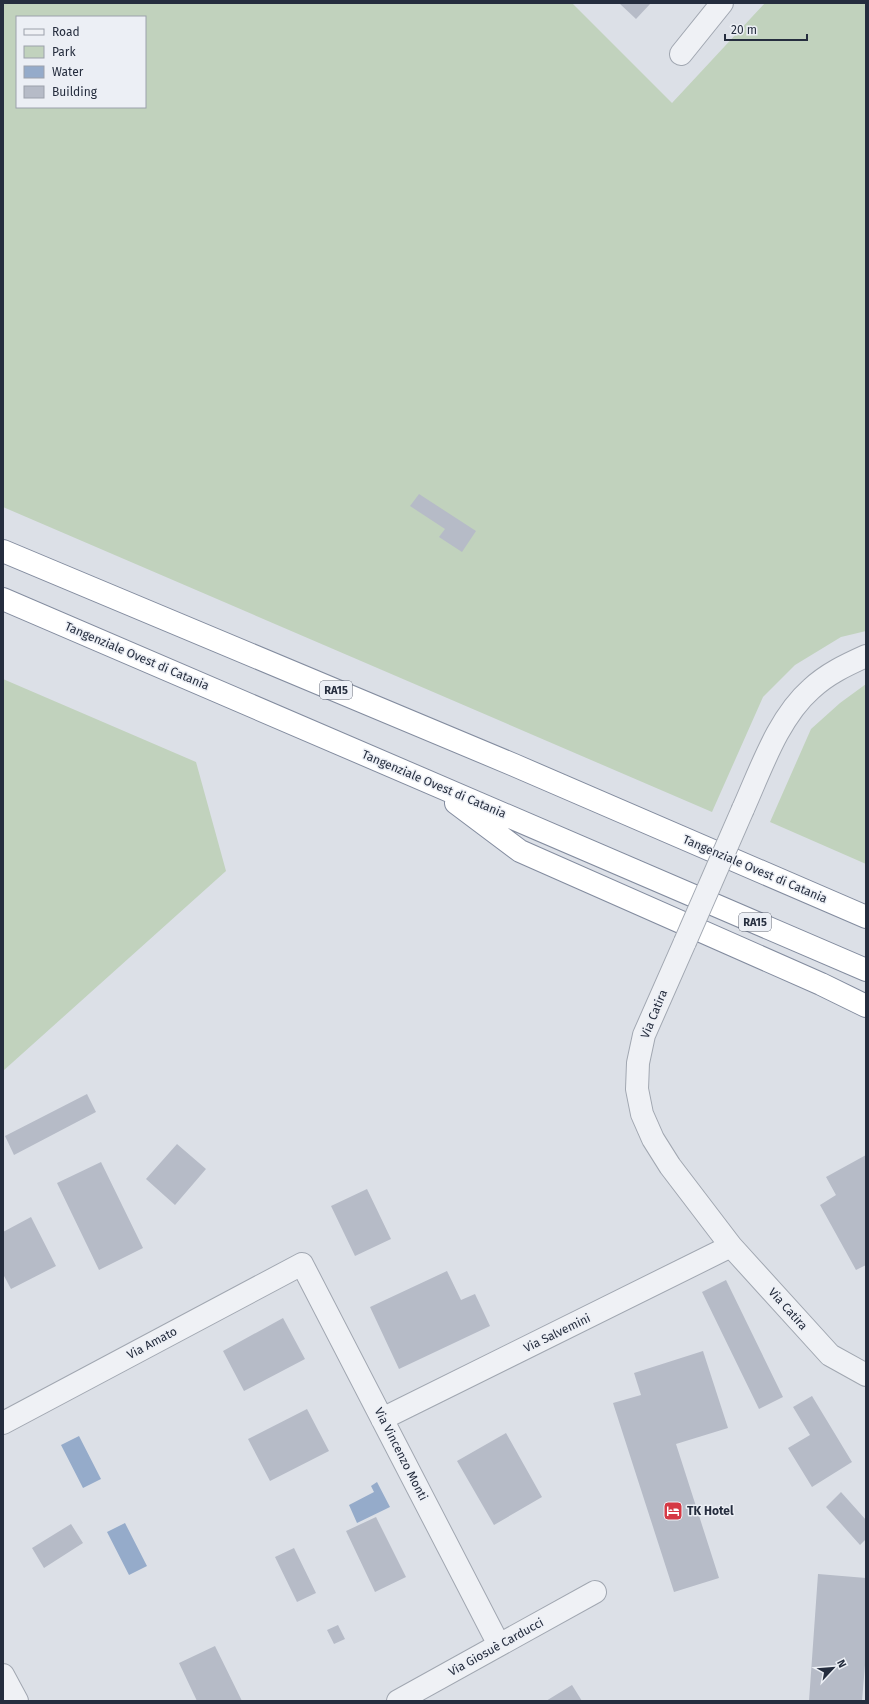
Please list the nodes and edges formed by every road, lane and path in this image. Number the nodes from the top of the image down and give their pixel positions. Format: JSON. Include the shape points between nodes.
{"nodes":[{"id":1,"x":722,"y":3,"type":"edge"},
{"id":2,"x":681,"y":54,"type":"dead end"},
{"id":3,"x":3,"y":551,"type":"edge"},
{"id":4,"x":3,"y":599,"type":"edge"},
{"id":5,"x":866,"y":656,"type":"edge"},
{"id":6,"x":426,"y":781,"type":"junction"},
{"id":7,"x":819,"y":897,"type":"junction"},
{"id":8,"x":866,"y":910,"type":"edge"},
{"id":9,"x":866,"y":918,"type":"edge"},
{"id":10,"x":866,"y":970,"type":"edge"},
{"id":11,"x":866,"y":1006,"type":"edge"},
{"id":12,"x":731,"y":1246,"type":"junction"},
{"id":13,"x":302,"y":1264,"type":"joint"},
{"id":14,"x":866,"y":1375,"type":"edge"},
{"id":15,"x":382,"y":1419,"type":"junction"},
{"id":16,"x":3,"y":1423,"type":"edge"},
{"id":17,"x":595,"y":1592,"type":"dead end"},
{"id":18,"x":499,"y":1645,"type":"junction"},
{"id":19,"x":3,"y":1675,"type":"edge"},
{"id":20,"x":17,"y":1701,"type":"edge"},
{"id":21,"x":398,"y":1701,"type":"edge"}],
"edges":[{"from":1,"to":2,"type":"street"},
{"from":3,"to":7,"type":"highway","name":"Tangenziale Ovest di Catania","number":"RA15","via":[[507,762]]},
{"from":4,"to":6,"type":"highway","name":"Tangenziale Ovest di Catania","number":"RA15"},
{"from":5,"to":12,"type":"street","name":"Via Catira","bridge":true,"via":[[838,669],[810,689],[781,725],[644,1035],[638,1064],[637,1089],[642,1114],[653,1139],[670,1166]]},
{"from":6,"to":10,"type":"highway","name":"Tangenziale Ovest di Catania","number":"RA15"},
{"from":6,"to":11,"type":"highway","via":[[520,851]]},
{"from":7,"to":8,"type":"highway"},
{"from":7,"to":9,"type":"highway","name":"Tangenziale Ovest di Catania","number":"RA15"},
{"from":12,"to":14,"type":"street","name":"Via Catira","via":[[830,1355]]},
{"from":12,"to":15,"type":"street","name":"Via Salvemini"},
{"from":13,"to":15,"type":"street","name":"Via Vincenzo Monti"},
{"from":13,"to":16,"type":"street","name":"Via Amato"},
{"from":15,"to":18,"type":"street","name":"Via Vincenzo Monti"},
{"from":17,"to":18,"type":"street","name":"Via Giosuè Carducci"},
{"from":18,"to":21,"type":"street","name":"Via Giosuè Carducci"},
{"from":19,"to":20,"type":"street"}]}
